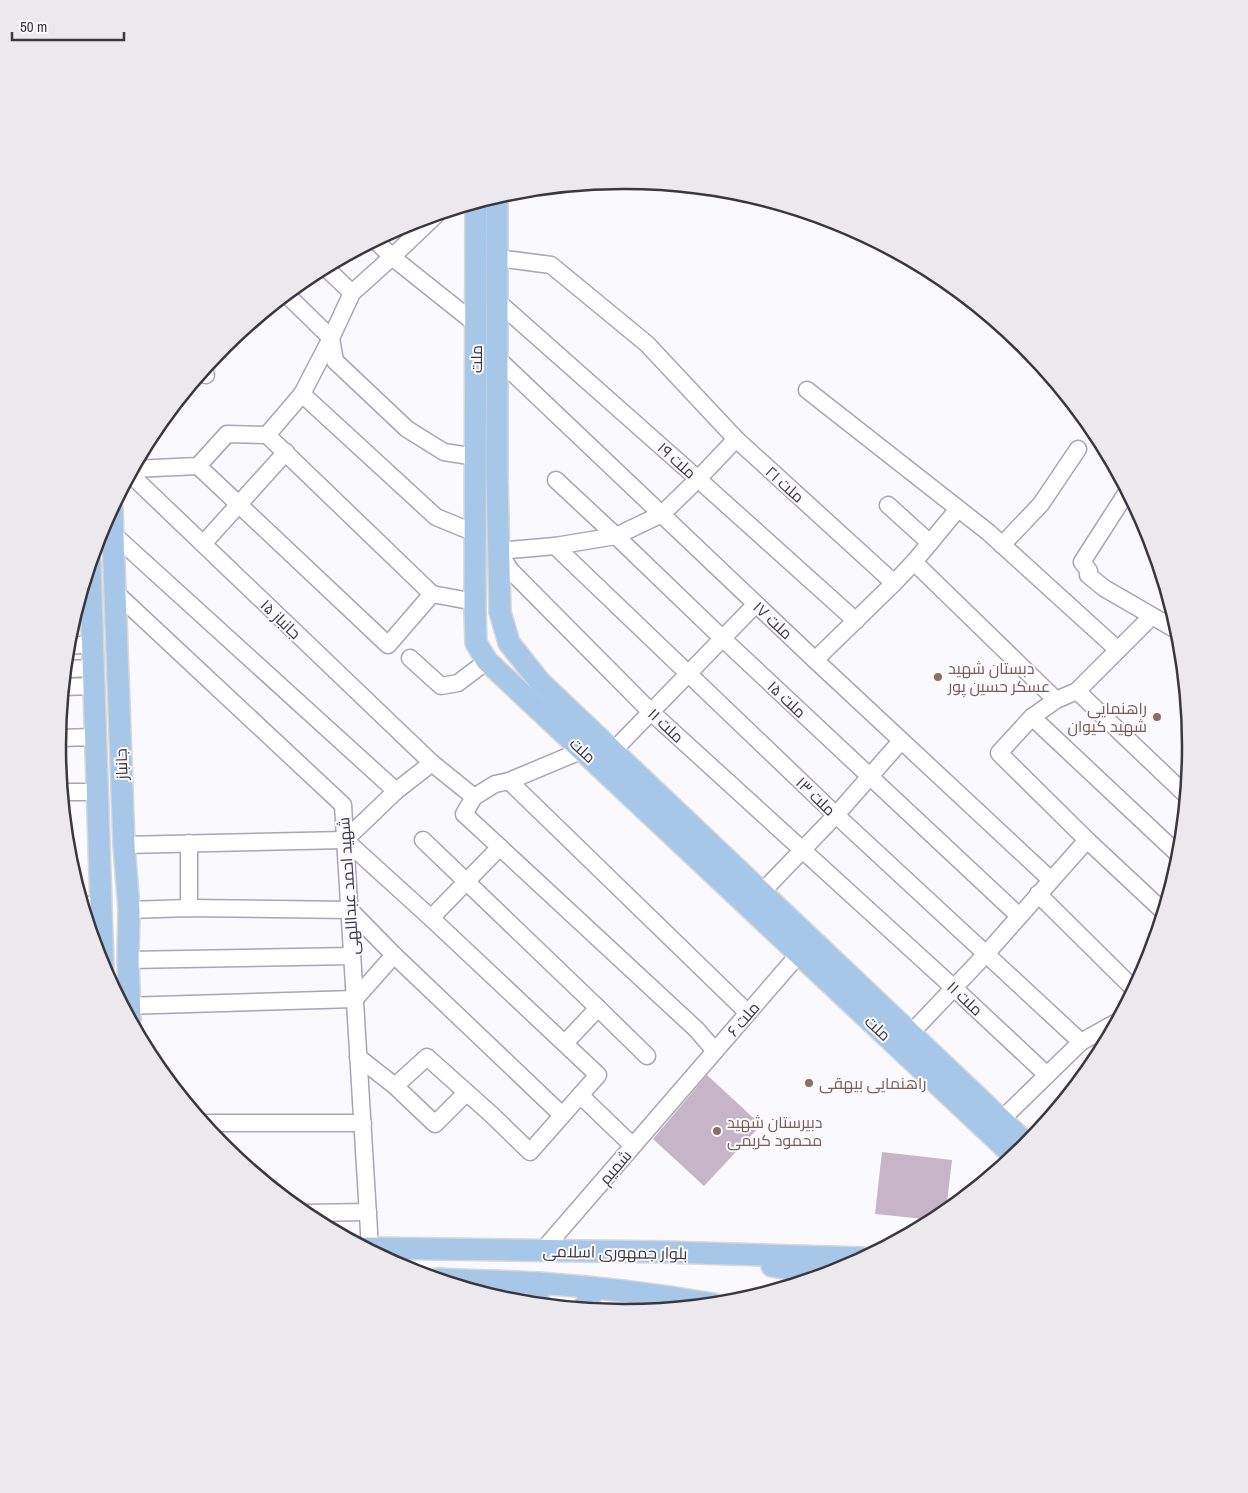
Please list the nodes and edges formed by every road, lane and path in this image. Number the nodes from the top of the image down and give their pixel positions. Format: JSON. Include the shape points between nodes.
{"nodes":[{"id":1,"x":497,"y":204,"type":"edge"},
{"id":2,"x":476,"y":209,"type":"edge"},
{"id":3,"x":420,"y":228,"type":"edge"},
{"id":4,"x":380,"y":245,"type":"edge"},
{"id":5,"x":392,"y":257,"type":"junction"},
{"id":6,"x":497,"y":258,"type":"junction"},
{"id":7,"x":331,"y":272,"type":"edge"},
{"id":8,"x":352,"y":293,"type":"junction"},
{"id":9,"x":291,"y":299,"type":"edge"},
{"id":10,"x":498,"y":301,"type":"junction"},
{"id":11,"x":476,"y":324,"type":"junction"},
{"id":12,"x":331,"y":338,"type":"junction"},
{"id":13,"x":497,"y":358,"type":"junction"},
{"id":14,"x":807,"y":390,"type":"dead end"},
{"id":15,"x":302,"y":394,"type":"junction"},
{"id":16,"x":268,"y":435,"type":"junction"},
{"id":17,"x":736,"y":439,"type":"junction"},
{"id":18,"x":1078,"y":449,"type":"dead end"},
{"id":19,"x":286,"y":452,"type":"junction"},
{"id":20,"x":476,"y":457,"type":"junction"},
{"id":21,"x":198,"y":466,"type":"junction"},
{"id":22,"x":141,"y":469,"type":"edge"},
{"id":23,"x":135,"y":479,"type":"edge"},
{"id":24,"x":698,"y":479,"type":"junction"},
{"id":25,"x":556,"y":480,"type":"dead end"},
{"id":26,"x":1123,"y":498,"type":"edge"},
{"id":27,"x":239,"y":504,"type":"junction"},
{"id":28,"x":888,"y":505,"type":"dead end"},
{"id":29,"x":958,"y":509,"type":"junction"},
{"id":30,"x":662,"y":514,"type":"junction"},
{"id":31,"x":113,"y":525,"type":"edge"},
{"id":32,"x":113,"y":534,"type":"junction"},
{"id":33,"x":616,"y":536,"type":"junction"},
{"id":34,"x":475,"y":542,"type":"junction"},
{"id":35,"x":930,"y":543,"type":"junction"},
{"id":36,"x":203,"y":544,"type":"junction"},
{"id":37,"x":1002,"y":545,"type":"junction"},
{"id":38,"x":555,"y":546,"type":"junction"},
{"id":39,"x":498,"y":551,"type":"junction"},
{"id":40,"x":914,"y":562,"type":"junction"},
{"id":41,"x":894,"y":583,"type":"junction"},
{"id":42,"x":115,"y":592,"type":"junction"},
{"id":43,"x":432,"y":594,"type":"junction"},
{"id":44,"x":87,"y":597,"type":"edge"},
{"id":45,"x":475,"y":602,"type":"junction"},
{"id":46,"x":756,"y":604,"type":"junction"},
{"id":47,"x":1152,"y":616,"type":"junction"},
{"id":48,"x":856,"y":621,"type":"junction"},
{"id":49,"x":1168,"y":625,"type":"edge"},
{"id":50,"x":722,"y":638,"type":"junction"},
{"id":51,"x":117,"y":642,"type":"junction"},
{"id":52,"x":93,"y":644,"type":"junction"},
{"id":53,"x":76,"y":645,"type":"edge"},
{"id":54,"x":1118,"y":650,"type":"junction"},
{"id":55,"x":410,"y":658,"type":"dead end"},
{"id":56,"x":815,"y":660,"type":"junction"},
{"id":57,"x":487,"y":661,"type":"junction"},
{"id":58,"x":118,"y":666,"type":"junction"},
{"id":59,"x":72,"y":671,"type":"edge"},
{"id":60,"x":688,"y":673,"type":"junction"},
{"id":61,"x":94,"y":677,"type":"junction"},
{"id":62,"x":70,"y":685,"type":"edge"},
{"id":63,"x":1077,"y":691,"type":"junction"},
{"id":64,"x":1056,"y":700,"type":"junction"},
{"id":65,"x":651,"y":712,"type":"junction"},
{"id":66,"x":1032,"y":717,"type":"junction"},
{"id":67,"x":96,"y":737,"type":"junction"},
{"id":68,"x":66,"y":738,"type":"edge"},
{"id":69,"x":901,"y":741,"type":"junction"},
{"id":70,"x":583,"y":750,"type":"junction"},
{"id":71,"x":613,"y":751,"type":"junction"},
{"id":72,"x":432,"y":763,"type":"junction"},
{"id":73,"x":870,"y":777,"type":"junction"},
{"id":74,"x":509,"y":781,"type":"junction"},
{"id":75,"x":1180,"y":789,"type":"edge"},
{"id":76,"x":396,"y":791,"type":"junction"},
{"id":77,"x":68,"y":792,"type":"edge"},
{"id":78,"x":98,"y":792,"type":"junction"},
{"id":79,"x":474,"y":797,"type":"junction"},
{"id":80,"x":836,"y":815,"type":"junction"},
{"id":81,"x":345,"y":840,"type":"junction"},
{"id":82,"x":423,"y":840,"type":"dead end"},
{"id":83,"x":1087,"y":840,"type":"junction"},
{"id":84,"x":189,"y":842,"type":"junction"},
{"id":85,"x":124,"y":845,"type":"junction"},
{"id":86,"x":500,"y":847,"type":"junction"},
{"id":87,"x":1172,"y":849,"type":"edge"},
{"id":88,"x":801,"y":850,"type":"junction"},
{"id":89,"x":1051,"y":880,"type":"junction"},
{"id":90,"x":466,"y":882,"type":"junction"},
{"id":91,"x":762,"y":892,"type":"junction"},
{"id":92,"x":1038,"y":894,"type":"junction"},
{"id":93,"x":92,"y":905,"type":"edge"},
{"id":94,"x":1158,"y":906,"type":"edge"},
{"id":95,"x":189,"y":908,"type":"junction"},
{"id":96,"x":129,"y":910,"type":"junction"},
{"id":97,"x":350,"y":910,"type":"junction"},
{"id":98,"x":1019,"y":916,"type":"junction"},
{"id":99,"x":431,"y":918,"type":"junction"},
{"id":100,"x":95,"y":924,"type":"edge"},
{"id":101,"x":799,"y":954,"type":"junction"},
{"id":102,"x":986,"y":954,"type":"junction"},
{"id":103,"x":394,"y":955,"type":"junction"},
{"id":104,"x":352,"y":956,"type":"junction"},
{"id":105,"x":128,"y":960,"type":"junction"},
{"id":106,"x":1128,"y":983,"type":"edge"},
{"id":107,"x":954,"y":988,"type":"junction"},
{"id":108,"x":355,"y":999,"type":"junction"},
{"id":109,"x":128,"y":1001,"type":"edge"},
{"id":110,"x":598,"y":1008,"type":"junction"},
{"id":111,"x":133,"y":1010,"type":"edge"},
{"id":112,"x":748,"y":1013,"type":"junction"},
{"id":113,"x":1105,"y":1029,"type":"edge"},
{"id":114,"x":911,"y":1033,"type":"junction"},
{"id":115,"x":1081,"y":1042,"type":"junction"},
{"id":116,"x":565,"y":1044,"type":"junction"},
{"id":117,"x":715,"y":1051,"type":"junction"},
{"id":118,"x":647,"y":1056,"type":"dead end"},
{"id":119,"x":358,"y":1057,"type":"junction"},
{"id":120,"x":1048,"y":1075,"type":"junction"},
{"id":121,"x":687,"y":1083,"type":"joint"},
{"id":122,"x":396,"y":1086,"type":"junction"},
{"id":123,"x":466,"y":1093,"type":"junction"},
{"id":124,"x":580,"y":1095,"type":"junction"},
{"id":125,"x":562,"y":1115,"type":"junction"},
{"id":126,"x":1001,"y":1120,"type":"junction"},
{"id":127,"x":213,"y":1123,"type":"edge"},
{"id":128,"x":363,"y":1123,"type":"junction"},
{"id":129,"x":1021,"y":1138,"type":"edge"},
{"id":130,"x":633,"y":1146,"type":"junction"},
{"id":131,"x":1008,"y":1150,"type":"edge"},
{"id":132,"x":368,"y":1212,"type":"junction"},
{"id":133,"x":318,"y":1213,"type":"edge"},
{"id":134,"x":369,"y":1243,"type":"edge"},
{"id":135,"x":380,"y":1248,"type":"edge"},
{"id":136,"x":543,"y":1250,"type":"junction"},
{"id":137,"x":694,"y":1253,"type":"junction"},
{"id":138,"x":847,"y":1258,"type":"edge"},
{"id":139,"x":809,"y":1273,"type":"edge"},
{"id":140,"x":462,"y":1280,"type":"edge"},
{"id":141,"x":539,"y":1283,"type":"junction"},
{"id":142,"x":595,"y":1288,"type":"junction"},
{"id":143,"x":538,"y":1297,"type":"edge"},
{"id":144,"x":687,"y":1300,"type":"edge"},
{"id":145,"x":587,"y":1303,"type":"edge"}],
"edges":[{"from":1,"to":6,"type":"main road","name":"ملت"},
{"from":2,"to":11,"type":"main road","name":"ملت"},
{"from":3,"to":5,"type":"street"},
{"from":4,"to":5,"type":"street"},
{"from":5,"to":8,"type":"street"},
{"from":5,"to":11,"type":"street"},
{"from":6,"to":10,"type":"main road","name":"ملت"},
{"from":6,"to":17,"type":"street","name":"ملت ۲۱","via":[[551,265],[647,344]]},
{"from":7,"to":8,"type":"street"},
{"from":8,"to":12,"type":"street"},
{"from":9,"to":12,"type":"street"},
{"from":10,"to":13,"type":"main road","name":"ملت"},
{"from":10,"to":24,"type":"street","name":"ملت ۱۹"},
{"from":11,"to":20,"type":"main road","name":"ملت"},
{"from":12,"to":15,"type":"street"},
{"from":12,"to":20,"type":"street","via":[[335,361],[407,429],[444,452]]},
{"from":13,"to":30,"type":"street","name":"ملت ۱۷"},
{"from":13,"to":39,"type":"main road","name":"ملت"},
{"from":14,"to":29,"type":"street"},
{"from":15,"to":16,"type":"street"},
{"from":15,"to":34,"type":"street","via":[[436,517]]},
{"from":16,"to":19,"type":"street"},
{"from":16,"to":21,"type":"street","via":[[227,434]]},
{"from":17,"to":24,"type":"street"},
{"from":17,"to":41,"type":"street","name":"ملت ۲۱"},
{"from":18,"to":37,"type":"street","via":[[1041,504]]},
{"from":19,"to":27,"type":"street"},
{"from":19,"to":43,"type":"street"},
{"from":20,"to":34,"type":"main road","name":"ملت"},
{"from":21,"to":22,"type":"street"},
{"from":21,"to":27,"type":"street"},
{"from":23,"to":36,"type":"street","name":"جانباز ۱۵"},
{"from":24,"to":30,"type":"street"},
{"from":24,"to":48,"type":"street","name":"ملت ۱۹"},
{"from":25,"to":33,"type":"street","name":"ملت ۱۵"},
{"from":26,"to":47,"type":"street","via":[[1082,562],[1089,571],[1088,575],[1104,588]]},
{"from":27,"to":36,"type":"street"},
{"from":27,"to":43,"type":"street","via":[[388,645]]},
{"from":28,"to":35,"type":"street"},
{"from":29,"to":35,"type":"street"},
{"from":29,"to":37,"type":"street"},
{"from":30,"to":33,"type":"street"},
{"from":30,"to":46,"type":"street","name":"ملت ۱۷"},
{"from":31,"to":32,"type":"main road","name":"جانباز"},
{"from":32,"to":42,"type":"main road","name":"جانباز"},
{"from":32,"to":76,"type":"street"},
{"from":33,"to":38,"type":"street"},
{"from":33,"to":50,"type":"street","name":"ملت ۱۵"},
{"from":34,"to":39,"type":"main road"},
{"from":34,"to":45,"type":"main road","name":"ملت"},
{"from":35,"to":40,"type":"street"},
{"from":36,"to":72,"type":"street","name":"جانباز ۱۵"},
{"from":37,"to":54,"type":"street"},
{"from":38,"to":39,"type":"street"},
{"from":38,"to":60,"type":"street","name":"ملت ۱۳"},
{"from":39,"to":65,"type":"street","name":"ملت ۱۱","via":[[511,571]]},
{"from":39,"to":71,"type":"main road","name":"ملت","via":[[500,612],[509,643],[540,682]]},
{"from":40,"to":41,"type":"street"},
{"from":40,"to":64,"type":"street"},
{"from":41,"to":48,"type":"street"},
{"from":42,"to":51,"type":"main road","name":"جانباز"},
{"from":42,"to":81,"type":"street","name":"شهید احمد عبداللهی","via":[[343,805]]},
{"from":43,"to":45,"type":"street"},
{"from":44,"to":52,"type":"main road","name":"جانباز"},
{"from":45,"to":57,"type":"main road","name":"ملت","via":[[476,643]]},
{"from":46,"to":50,"type":"street"},
{"from":46,"to":56,"type":"street","name":"ملت ۱۷"},
{"from":47,"to":49,"type":"street"},
{"from":47,"to":54,"type":"street"},
{"from":48,"to":56,"type":"street"},
{"from":50,"to":60,"type":"street"},
{"from":50,"to":73,"type":"street","name":"ملت ۱۵"},
{"from":51,"to":52,"type":"main road"},
{"from":51,"to":58,"type":"main road","name":"جانباز"},
{"from":52,"to":53,"type":"street"},
{"from":52,"to":61,"type":"main road","name":"جانباز"},
{"from":54,"to":63,"type":"street"},
{"from":55,"to":57,"type":"street","via":[[441,686],[458,684]]},
{"from":56,"to":69,"type":"street","name":"ملت ۱۷"},
{"from":57,"to":70,"type":"main road","name":"ملت"},
{"from":58,"to":61,"type":"main road"},
{"from":58,"to":85,"type":"main road","name":"جانباز"},
{"from":59,"to":61,"type":"street"},
{"from":60,"to":65,"type":"street"},
{"from":60,"to":80,"type":"street","name":"ملت ۱۳"},
{"from":61,"to":62,"type":"street"},
{"from":61,"to":67,"type":"main road","name":"جانباز"},
{"from":63,"to":64,"type":"street"},
{"from":63,"to":75,"type":"street"},
{"from":64,"to":66,"type":"street"},
{"from":65,"to":71,"type":"street"},
{"from":65,"to":88,"type":"street","name":"ملت ۱۱"},
{"from":66,"to":83,"type":"street","via":[[999,753]]},
{"from":66,"to":87,"type":"street"},
{"from":67,"to":68,"type":"street"},
{"from":67,"to":78,"type":"main road","name":"جانباز"},
{"from":69,"to":73,"type":"street"},
{"from":69,"to":89,"type":"street","name":"ملت ۱۷"},
{"from":70,"to":74,"type":"street"},
{"from":70,"to":101,"type":"main road","name":"ملت"},
{"from":71,"to":91,"type":"main road","name":"ملت"},
{"from":72,"to":76,"type":"street"},
{"from":72,"to":79,"type":"street","name":"جانباز ۱۵"},
{"from":73,"to":80,"type":"street"},
{"from":73,"to":98,"type":"street","name":"ملت ۱۵"},
{"from":74,"to":79,"type":"street","via":[[494,784]]},
{"from":74,"to":112,"type":"street"},
{"from":76,"to":81,"type":"street"},
{"from":77,"to":78,"type":"street"},
{"from":78,"to":93,"type":"main road","name":"جانباز"},
{"from":79,"to":86,"type":"street","via":[[464,814]]},
{"from":80,"to":88,"type":"street"},
{"from":80,"to":102,"type":"street","name":"ملت ۱۳"},
{"from":81,"to":84,"type":"street"},
{"from":81,"to":97,"type":"street","name":"شهید احمد عبداللهی"},
{"from":81,"to":99,"type":"street"},
{"from":82,"to":90,"type":"street"},
{"from":83,"to":89,"type":"street"},
{"from":83,"to":94,"type":"street"},
{"from":84,"to":85,"type":"street"},
{"from":84,"to":95,"type":"street"},
{"from":85,"to":96,"type":"main road","name":"جانباز"},
{"from":86,"to":90,"type":"street"},
{"from":86,"to":117,"type":"street","via":[[697,1030]]},
{"from":88,"to":91,"type":"street"},
{"from":88,"to":107,"type":"street","name":"ملت ۱۱"},
{"from":89,"to":92,"type":"street"},
{"from":90,"to":99,"type":"street"},
{"from":90,"to":110,"type":"street"},
{"from":91,"to":114,"type":"main road","name":"ملت"},
{"from":92,"to":98,"type":"street"},
{"from":92,"to":106,"type":"street"},
{"from":93,"to":100,"type":"main road","name":"جانباز"},
{"from":95,"to":96,"type":"street"},
{"from":95,"to":97,"type":"street"},
{"from":96,"to":105,"type":"main road","name":"جانباز"},
{"from":97,"to":103,"type":"street"},
{"from":97,"to":104,"type":"street","name":"شهید احمد عبداللهی"},
{"from":98,"to":102,"type":"street"},
{"from":99,"to":116,"type":"street"},
{"from":101,"to":112,"type":"street","name":"ملت ۶"},
{"from":101,"to":131,"type":"main road","name":"ملت"},
{"from":102,"to":107,"type":"street"},
{"from":102,"to":115,"type":"street","name":"ملت ۱۳"},
{"from":103,"to":108,"type":"street"},
{"from":103,"to":125,"type":"street"},
{"from":104,"to":105,"type":"street"},
{"from":104,"to":108,"type":"street","name":"شهید احمد عبداللهی"},
{"from":105,"to":109,"type":"main road","name":"جانباز"},
{"from":107,"to":114,"type":"street"},
{"from":107,"to":120,"type":"street","name":"ملت ۱۱"},
{"from":108,"to":111,"type":"street"},
{"from":108,"to":119,"type":"street","name":"شهید احمد عبداللهی"},
{"from":110,"to":116,"type":"street"},
{"from":110,"to":118,"type":"street"},
{"from":112,"to":117,"type":"street","name":"ملت ۶"},
{"from":113,"to":115,"type":"street"},
{"from":114,"to":126,"type":"main road","name":"ملت"},
{"from":115,"to":120,"type":"street"},
{"from":116,"to":124,"type":"street","via":[[598,1075]]},
{"from":117,"to":121,"type":"street","name":"ملت ۶"},
{"from":119,"to":122,"type":"street"},
{"from":119,"to":128,"type":"street","name":"شهید احمد عبداللهی"},
{"from":120,"to":126,"type":"street"},
{"from":121,"to":130,"type":"street","name":"شمیم"},
{"from":122,"to":123,"type":"street","via":[[427,1057]]},
{"from":122,"to":123,"type":"street","via":[[435,1124]]},
{"from":123,"to":125,"type":"street","via":[[530,1152]]},
{"from":124,"to":125,"type":"street"},
{"from":124,"to":130,"type":"street"},
{"from":126,"to":129,"type":"main road","name":"ملت"},
{"from":127,"to":128,"type":"street"},
{"from":128,"to":132,"type":"street","name":"شهید احمد عبداللهی"},
{"from":130,"to":136,"type":"street","name":"شمیم"},
{"from":132,"to":133,"type":"street"},
{"from":132,"to":134,"type":"street","name":"شهید احمد عبداللهی"},
{"from":135,"to":136,"type":"main road","name":"بلوار جمهوری اسلامی"},
{"from":136,"to":137,"type":"main road","name":"بلوار جمهوری اسلامی"},
{"from":137,"to":138,"type":"main road","name":"بلوار جمهوری اسلامی"},
{"from":137,"to":139,"type":"main road"},
{"from":140,"to":141,"type":"main road","name":"بلوار جمهوری اسلامی"},
{"from":141,"to":142,"type":"main road","name":"بلوار جمهوری اسلامی"},
{"from":141,"to":143,"type":"main road"},
{"from":142,"to":144,"type":"main road","name":"بلوار جمهوری اسلامی"},
{"from":142,"to":145,"type":"main road"}]}
